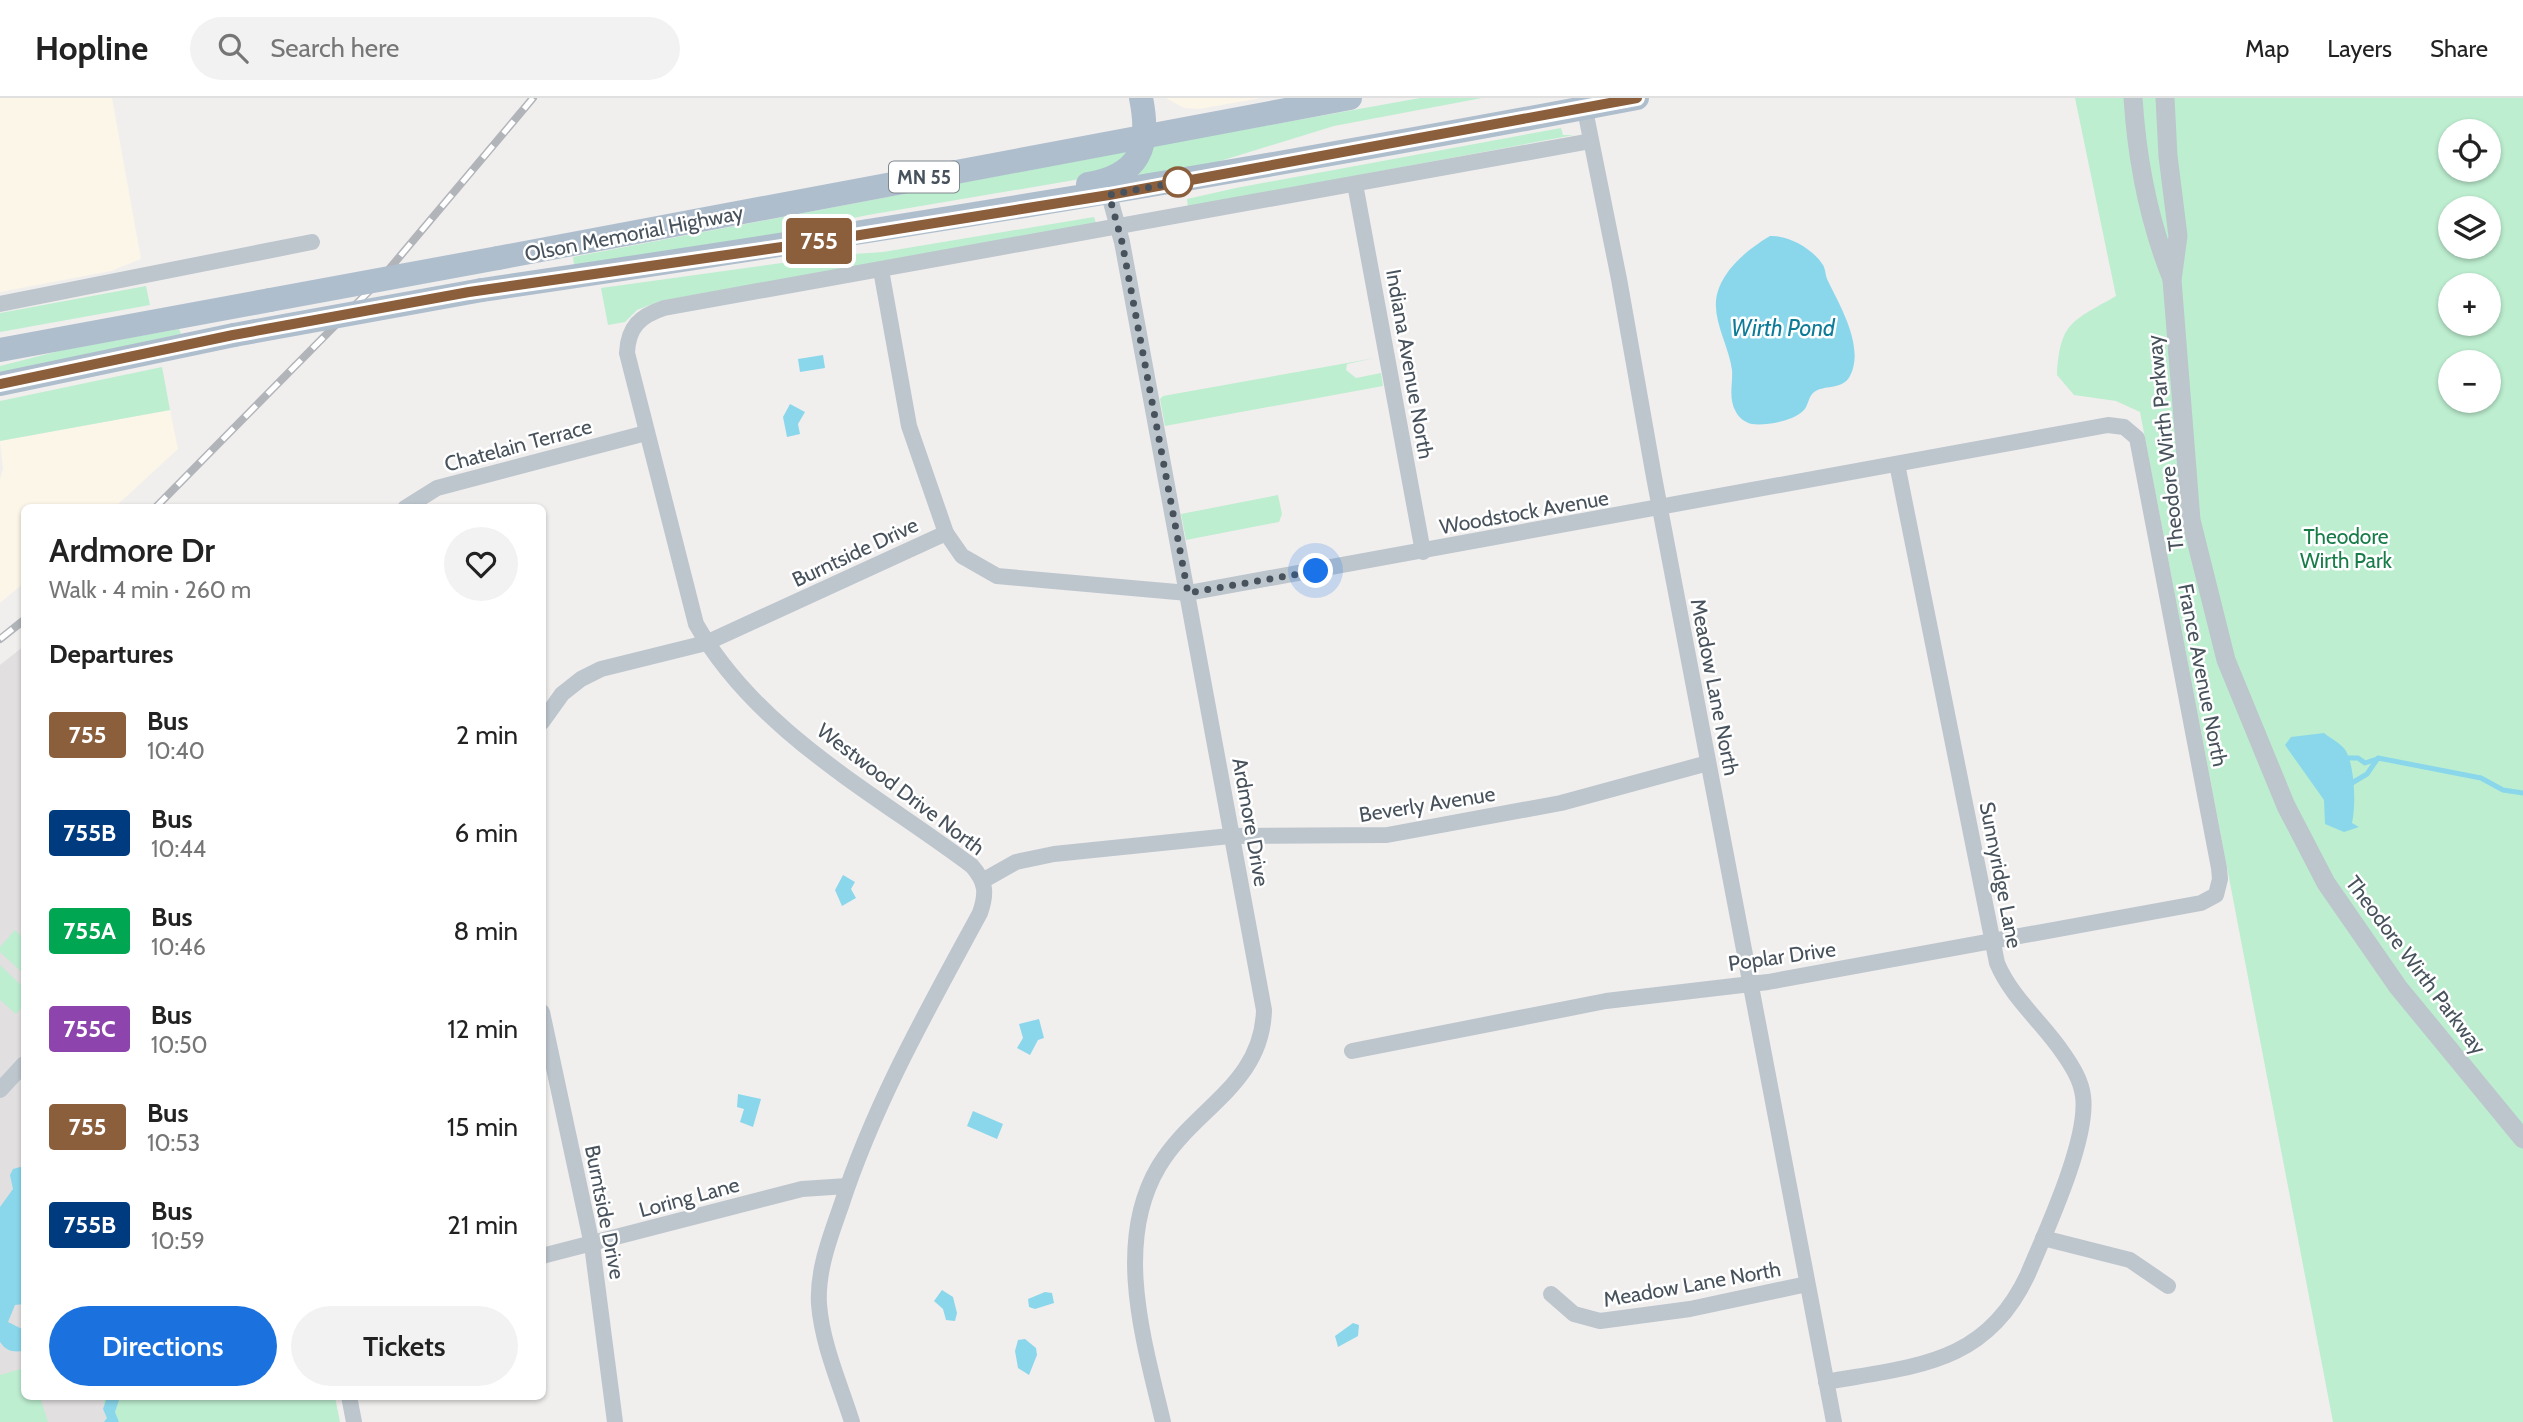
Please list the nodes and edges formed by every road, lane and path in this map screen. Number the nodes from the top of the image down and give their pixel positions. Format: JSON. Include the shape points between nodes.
{"nodes":[{"id":1,"x":1141,"y":98,"type":"edge"},
{"id":2,"x":1350,"y":98,"type":"edge"},
{"id":3,"x":1637,"y":98,"type":"edge"},
{"id":4,"x":2133,"y":98,"type":"edge"},
{"id":5,"x":2165,"y":98,"type":"edge"},
{"id":6,"x":1583,"y":103,"type":"edge"},
{"id":7,"x":1145,"y":135,"type":"junction"},
{"id":8,"x":1591,"y":141,"type":"junction"},
{"id":9,"x":1355,"y":184,"type":"junction"},
{"id":10,"x":1109,"y":195,"type":"junction"},
{"id":11,"x":1118,"y":227,"type":"junction"},
{"id":12,"x":312,"y":242,"type":"dead end"},
{"id":13,"x":810,"y":243,"type":"junction"},
{"id":14,"x":881,"y":270,"type":"junction"},
{"id":15,"x":2172,"y":280,"type":"junction"},
{"id":16,"x":0,"y":304,"type":"edge"},
{"id":17,"x":0,"y":350,"type":"edge"},
{"id":18,"x":0,"y":384,"type":"edge"},
{"id":19,"x":2124,"y":427,"type":"joint"},
{"id":20,"x":646,"y":433,"type":"junction"},
{"id":21,"x":1897,"y":464,"type":"junction"},
{"id":22,"x":411,"y":504,"type":"edge"},
{"id":23,"x":1660,"y":509,"type":"junction"},
{"id":24,"x":946,"y":533,"type":"junction"},
{"id":25,"x":1423,"y":552,"type":"junction"},
{"id":26,"x":1188,"y":593,"type":"junction"},
{"id":27,"x":706,"y":643,"type":"junction"},
{"id":28,"x":546,"y":716,"type":"edge"},
{"id":29,"x":1708,"y":763,"type":"junction"},
{"id":30,"x":1230,"y":836,"type":"junction"},
{"id":31,"x":985,"y":880,"type":"junction"},
{"id":32,"x":2216,"y":895,"type":"joint"},
{"id":33,"x":1992,"y":940,"type":"junction"},
{"id":34,"x":1750,"y":983,"type":"junction"},
{"id":35,"x":546,"y":1031,"type":"edge"},
{"id":36,"x":1352,"y":1051,"type":"dead end"},
{"id":37,"x":21,"y":1067,"type":"edge"},
{"id":38,"x":0,"y":1090,"type":"edge"},
{"id":39,"x":2523,"y":1139,"type":"edge"},
{"id":40,"x":847,"y":1186,"type":"junction"},
{"id":41,"x":2043,"y":1238,"type":"junction"},
{"id":42,"x":592,"y":1245,"type":"junction"},
{"id":43,"x":546,"y":1255,"type":"edge"},
{"id":44,"x":1807,"y":1284,"type":"junction"},
{"id":45,"x":2168,"y":1286,"type":"dead end"},
{"id":46,"x":1551,"y":1294,"type":"dead end"},
{"id":47,"x":1826,"y":1382,"type":"junction"},
{"id":48,"x":350,"y":1400,"type":"edge"},
{"id":49,"x":354,"y":1422,"type":"edge"},
{"id":50,"x":615,"y":1422,"type":"edge"},
{"id":51,"x":852,"y":1422,"type":"edge"},
{"id":52,"x":1163,"y":1422,"type":"edge"},
{"id":53,"x":1833,"y":1422,"type":"edge"}],
"edges":[{"from":1,"to":7,"type":"main road"},
{"from":2,"to":7,"type":"main road","name":"Olson Memorial Highway","number":"MN 55"},
{"from":3,"to":6,"type":"main road","name":"Olson Memorial Highway","number":"MN 55"},
{"from":4,"to":15,"type":"street","name":"Theodore Wirth Parkway","via":[[2155,239]]},
{"from":5,"to":15,"type":"street","name":"Theodore Wirth Parkway","via":[[2178,236]]},
{"from":6,"to":8,"type":"street","name":"Meadow Lane North"},
{"from":6,"to":10,"type":"main road","name":"Olson Memorial Highway","number":"MN 55"},
{"from":7,"to":13,"type":"main road","via":[[1137,160],[1108,180],[898,216]]},
{"from":7,"to":17,"type":"main road","name":"Olson Memorial Highway","number":"MN 55","bridge":true},
{"from":8,"to":9,"type":"street"},
{"from":8,"to":23,"type":"street","name":"Meadow Lane North"},
{"from":9,"to":11,"type":"street"},
{"from":9,"to":25,"type":"street","name":"Indiana Avenue North"},
{"from":10,"to":11,"type":"street","name":"Ardmore Drive"},
{"from":10,"to":13,"type":"main road","name":"Olson Memorial Highway","number":"MN 55"},
{"from":11,"to":14,"type":"street"},
{"from":11,"to":26,"type":"street","name":"Ardmore Drive"},
{"from":12,"to":16,"type":"street"},
{"from":13,"to":18,"type":"main road","name":"Olson Memorial Highway","number":"MN 55","bridge":true,"via":[[482,290]]},
{"from":14,"to":20,"type":"street","name":"Westwood Drive North","via":[[646,314],[635,323],[627,353]]},
{"from":14,"to":24,"type":"street","name":"Burntside Drive","via":[[909,426]]},
{"from":15,"to":39,"type":"street","name":"Theodore Wirth Parkway","via":[[2192,520],[2226,660],[2251,727],[2291,817],[2360,936]]},
{"from":19,"to":21,"type":"street","name":"Woodstock Avenue","via":[[2108,425]]},
{"from":19,"to":32,"type":"street","name":"France Avenue North","via":[[2137,438],[2140,451],[2219,868]]},
{"from":20,"to":22,"type":"street","name":"Chatelain Terrace","via":[[437,488]]},
{"from":20,"to":27,"type":"street","name":"Westwood Drive North","via":[[696,624]]},
{"from":21,"to":23,"type":"street","name":"Woodstock Avenue"},
{"from":21,"to":33,"type":"street","name":"Sunnyridge Lane"},
{"from":23,"to":25,"type":"street","name":"Woodstock Avenue"},
{"from":23,"to":29,"type":"street","name":"Meadow Lane North"},
{"from":24,"to":26,"type":"street","name":"Woodstock Avenue","via":[[962,556],[997,576]]},
{"from":24,"to":27,"type":"street","name":"Burntside Drive"},
{"from":25,"to":26,"type":"street","name":"Woodstock Avenue"},
{"from":26,"to":30,"type":"street","name":"Ardmore Drive"},
{"from":27,"to":28,"type":"street","name":"Burntside Drive","via":[[601,669],[562,694]]},
{"from":27,"to":31,"type":"street","name":"Westwood Drive North","via":[[737,684],[800,740]]},
{"from":29,"to":30,"type":"street","name":"Beverly Avenue","via":[[1561,803],[1387,835]]},
{"from":29,"to":34,"type":"street","name":"Meadow Lane North"},
{"from":30,"to":31,"type":"street","name":"Beverly Avenue","via":[[1031,858]]},
{"from":30,"to":52,"type":"street","name":"Ardmore Drive","via":[[1263,994],[1264,1024],[1246,1070],[1161,1163],[1143,1202],[1135,1249],[1137,1292]]},
{"from":31,"to":40,"type":"street","name":"Westwood Drive North","via":[[980,913],[897,1067]]},
{"from":32,"to":33,"type":"street","name":"Poplar Drive","via":[[2201,903]]},
{"from":33,"to":34,"type":"street","name":"Poplar Drive"},
{"from":33,"to":41,"type":"street","name":"Sunnyridge Lane","via":[[2002,975],[2063,1053],[2083,1096],[2081,1131]]},
{"from":34,"to":36,"type":"street","name":"Poplar Drive","via":[[1606,1001]]},
{"from":34,"to":44,"type":"street","name":"Meadow Lane North"},
{"from":35,"to":42,"type":"street","name":"Burntside Drive"},
{"from":37,"to":38,"type":"street"},
{"from":40,"to":42,"type":"street","name":"Loring Lane","via":[[802,1189]]},
{"from":40,"to":51,"type":"street","name":"Westwood Drive North","via":[[830,1239],[819,1303]]},
{"from":41,"to":45,"type":"street","via":[[2130,1260]]},
{"from":41,"to":47,"type":"street","name":"Sunnyridge Lane","via":[[2018,1295],[2006,1314],[1981,1337],[1936,1360]]},
{"from":42,"to":43,"type":"street","name":"Loring Lane"},
{"from":42,"to":50,"type":"street","name":"Burntside Drive"},
{"from":44,"to":46,"type":"street","name":"Meadow Lane North","via":[[1690,1309],[1600,1321],[1574,1314]]},
{"from":44,"to":47,"type":"street","name":"Meadow Lane North"},
{"from":47,"to":53,"type":"street","name":"Meadow Lane North"},
{"from":48,"to":49,"type":"street"}]}
